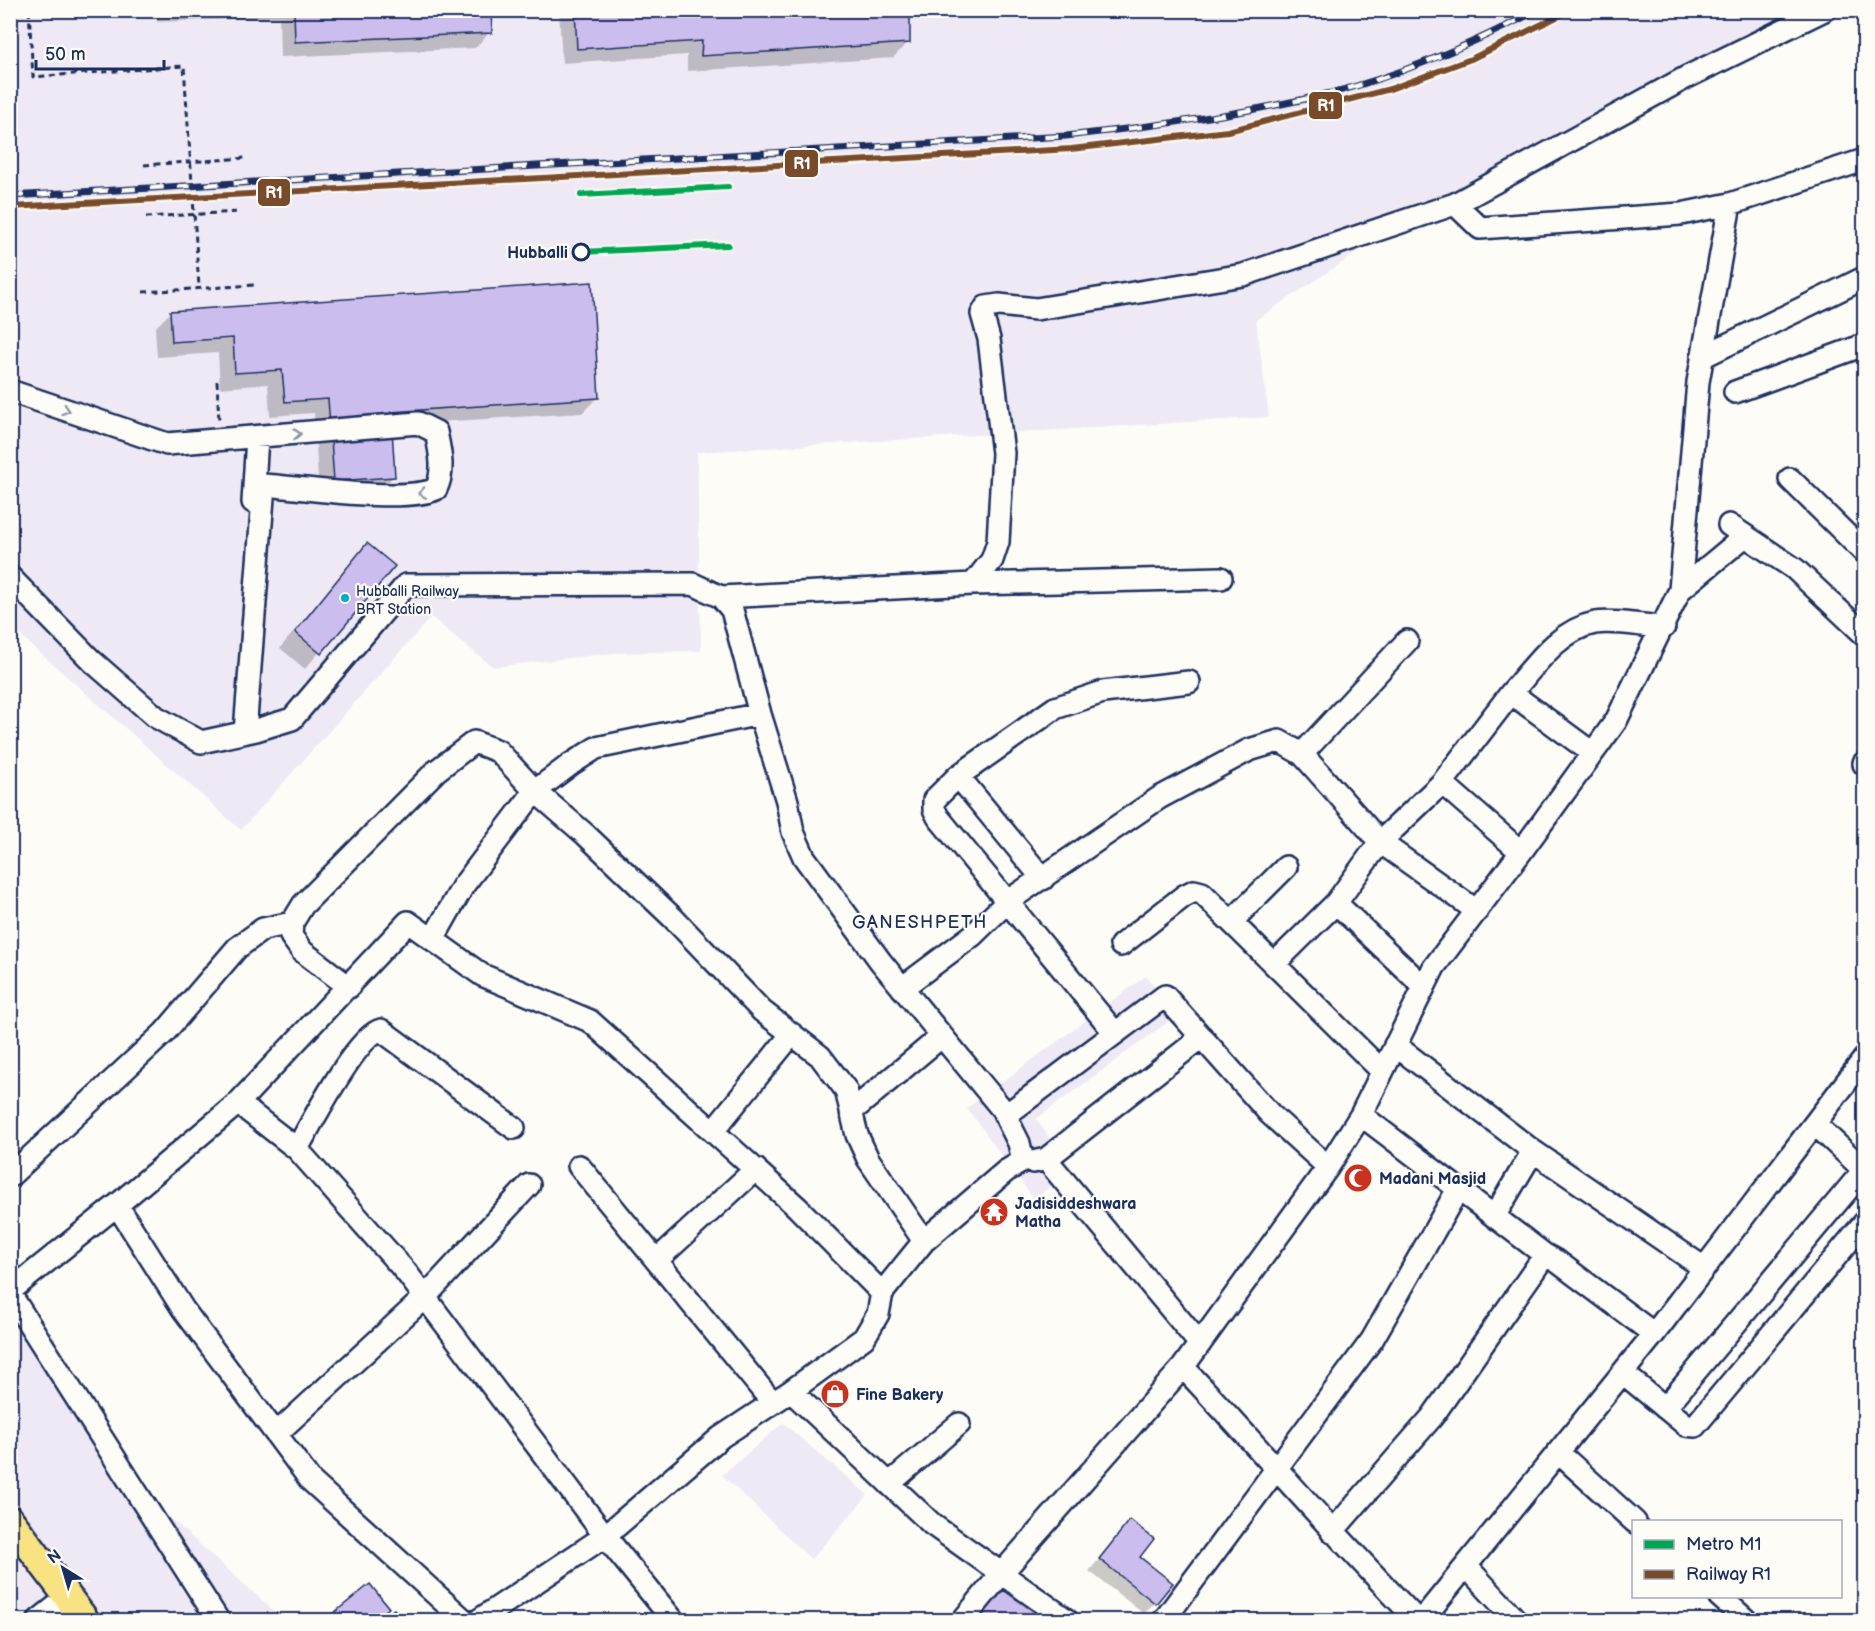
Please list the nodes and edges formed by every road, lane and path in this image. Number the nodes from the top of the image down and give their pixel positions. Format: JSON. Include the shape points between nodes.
{"nodes":[{"id":1,"x":29,"y":10,"type":"edge"},
{"id":2,"x":1824,"y":10,"type":"edge"},
{"id":3,"x":245,"y":158,"type":"dead end"},
{"id":4,"x":1864,"y":160,"type":"edge"},
{"id":5,"x":190,"y":163,"type":"junction"},
{"id":6,"x":144,"y":165,"type":"dead end"},
{"id":7,"x":1455,"y":204,"type":"junction"},
{"id":8,"x":1730,"y":204,"type":"junction"},
{"id":9,"x":239,"y":212,"type":"dead end"},
{"id":10,"x":194,"y":216,"type":"junction"},
{"id":11,"x":146,"y":217,"type":"dead end"},
{"id":12,"x":1864,"y":278,"type":"edge"},
{"id":13,"x":255,"y":285,"type":"dead end"},
{"id":14,"x":199,"y":287,"type":"junction"},
{"id":15,"x":143,"y":292,"type":"dead end"},
{"id":16,"x":1864,"y":345,"type":"edge"},
{"id":17,"x":1702,"y":357,"type":"junction"},
{"id":18,"x":217,"y":381,"type":"dead end"},
{"id":19,"x":10,"y":391,"type":"edge"},
{"id":20,"x":1735,"y":392,"type":"dead end"},
{"id":21,"x":219,"y":427,"type":"dead end"},
{"id":22,"x":257,"y":437,"type":"junction"},
{"id":23,"x":1791,"y":479,"type":"dead end"},
{"id":24,"x":1864,"y":552,"type":"edge"},
{"id":25,"x":10,"y":577,"type":"edge"},
{"id":26,"x":1221,"y":578,"type":"dead end"},
{"id":27,"x":974,"y":584,"type":"junction"},
{"id":28,"x":1680,"y":590,"type":"junction"},
{"id":29,"x":721,"y":597,"type":"junction"},
{"id":30,"x":1664,"y":627,"type":"junction"},
{"id":31,"x":1864,"y":634,"type":"edge"},
{"id":32,"x":1407,"y":641,"type":"dead end"},
{"id":33,"x":1189,"y":682,"type":"dead end"},
{"id":34,"x":1511,"y":693,"type":"junction"},
{"id":35,"x":760,"y":714,"type":"junction"},
{"id":36,"x":238,"y":733,"type":"junction"},
{"id":37,"x":1591,"y":752,"type":"junction"},
{"id":38,"x":1302,"y":754,"type":"junction"},
{"id":39,"x":958,"y":776,"type":"junction"},
{"id":40,"x":1442,"y":783,"type":"junction"},
{"id":41,"x":535,"y":791,"type":"junction"},
{"id":42,"x":1380,"y":842,"type":"junction"},
{"id":43,"x":1521,"y":852,"type":"junction"},
{"id":44,"x":1286,"y":867,"type":"dead end"},
{"id":45,"x":1043,"y":879,"type":"junction"},
{"id":46,"x":1008,"y":901,"type":"junction"},
{"id":47,"x":1336,"y":903,"type":"junction"},
{"id":48,"x":1477,"y":911,"type":"junction"},
{"id":49,"x":1232,"y":921,"type":"junction"},
{"id":50,"x":292,"y":923,"type":"junction"},
{"id":51,"x":433,"y":939,"type":"junction"},
{"id":52,"x":1121,"y":945,"type":"dead end"},
{"id":53,"x":1274,"y":964,"type":"junction"},
{"id":54,"x":1423,"y":986,"type":"junction"},
{"id":55,"x":349,"y":987,"type":"junction"},
{"id":56,"x":902,"y":988,"type":"junction"},
{"id":57,"x":792,"y":1034,"type":"junction"},
{"id":58,"x":1115,"y":1034,"type":"junction"},
{"id":59,"x":942,"y":1036,"type":"junction"},
{"id":60,"x":1202,"y":1037,"type":"junction"},
{"id":61,"x":1395,"y":1045,"type":"junction"},
{"id":62,"x":1864,"y":1059,"type":"edge"},
{"id":63,"x":1382,"y":1071,"type":"junction"},
{"id":64,"x":238,"y":1103,"type":"junction"},
{"id":65,"x":851,"y":1112,"type":"junction"},
{"id":66,"x":1006,"y":1115,"type":"junction"},
{"id":67,"x":1361,"y":1115,"type":"junction"},
{"id":68,"x":1815,"y":1124,"type":"junction"},
{"id":69,"x":514,"y":1128,"type":"dead end"},
{"id":70,"x":713,"y":1131,"type":"junction"},
{"id":71,"x":297,"y":1149,"type":"junction"},
{"id":72,"x":1533,"y":1151,"type":"junction"},
{"id":73,"x":1046,"y":1159,"type":"junction"},
{"id":74,"x":1023,"y":1161,"type":"junction"},
{"id":75,"x":579,"y":1166,"type":"dead end"},
{"id":76,"x":1328,"y":1167,"type":"junction"},
{"id":77,"x":756,"y":1169,"type":"junction"},
{"id":78,"x":1864,"y":1170,"type":"edge"},
{"id":79,"x":10,"y":1176,"type":"edge"},
{"id":80,"x":529,"y":1185,"type":"dead end"},
{"id":81,"x":1458,"y":1189,"type":"junction"},
{"id":82,"x":117,"y":1204,"type":"junction"},
{"id":83,"x":1495,"y":1215,"type":"junction"},
{"id":84,"x":1864,"y":1223,"type":"edge"},
{"id":85,"x":924,"y":1241,"type":"junction"},
{"id":86,"x":1545,"y":1255,"type":"junction"},
{"id":87,"x":658,"y":1259,"type":"junction"},
{"id":88,"x":1704,"y":1268,"type":"junction"},
{"id":89,"x":10,"y":1292,"type":"edge"},
{"id":90,"x":882,"y":1293,"type":"junction"},
{"id":91,"x":425,"y":1298,"type":"junction"},
{"id":92,"x":1654,"y":1334,"type":"junction"},
{"id":93,"x":1200,"y":1344,"type":"junction"},
{"id":94,"x":1183,"y":1368,"type":"junction"},
{"id":95,"x":1623,"y":1373,"type":"junction"},
{"id":96,"x":782,"y":1397,"type":"junction"},
{"id":97,"x":1665,"y":1408,"type":"junction"},
{"id":98,"x":958,"y":1424,"type":"dead end"},
{"id":99,"x":276,"y":1434,"type":"junction"},
{"id":100,"x":1558,"y":1453,"type":"junction"},
{"id":101,"x":1277,"y":1466,"type":"junction"},
{"id":102,"x":889,"y":1484,"type":"junction"},
{"id":103,"x":10,"y":1520,"type":"edge"},
{"id":104,"x":1634,"y":1520,"type":"edge"},
{"id":105,"x":1332,"y":1532,"type":"junction"},
{"id":106,"x":605,"y":1536,"type":"junction"},
{"id":107,"x":1466,"y":1566,"type":"junction"},
{"id":108,"x":1001,"y":1574,"type":"junction"},
{"id":109,"x":68,"y":1597,"type":"junction"},
{"id":110,"x":1721,"y":1598,"type":"edge"},
{"id":111,"x":39,"y":1620,"type":"edge"},
{"id":112,"x":85,"y":1620,"type":"edge"},
{"id":113,"x":218,"y":1620,"type":"edge"},
{"id":114,"x":464,"y":1620,"type":"edge"},
{"id":115,"x":479,"y":1620,"type":"edge"},
{"id":116,"x":673,"y":1620,"type":"edge"},
{"id":117,"x":963,"y":1620,"type":"edge"},
{"id":118,"x":1067,"y":1620,"type":"edge"},
{"id":119,"x":1164,"y":1620,"type":"edge"},
{"id":120,"x":1417,"y":1620,"type":"edge"},
{"id":121,"x":1422,"y":1620,"type":"edge"},
{"id":122,"x":1516,"y":1620,"type":"edge"},
{"id":123,"x":1746,"y":1620,"type":"edge"}],
"edges":[{"from":1,"to":5,"type":"path","bridge":true,"via":[[33,77],[184,66]]},
{"from":2,"to":7,"type":"street","via":[[1687,77]]},
{"from":3,"to":5,"type":"path"},
{"from":4,"to":8,"type":"street"},
{"from":5,"to":6,"type":"path"},
{"from":5,"to":10,"type":"path","bridge":true},
{"from":7,"to":8,"type":"street","via":[[1480,228],[1681,214]]},
{"from":7,"to":27,"type":"street","via":[[1243,276],[1036,309],[986,307],[982,314],[1003,453],[998,542],[992,560]]},
{"from":8,"to":17,"type":"street"},
{"from":9,"to":10,"type":"path"},
{"from":10,"to":11,"type":"path"},
{"from":10,"to":14,"type":"path","bridge":true},
{"from":12,"to":17,"type":"street"},
{"from":13,"to":14,"type":"path"},
{"from":14,"to":15,"type":"path"},
{"from":16,"to":20,"type":"street"},
{"from":17,"to":28,"type":"street"},
{"from":18,"to":21,"type":"path"},
{"from":19,"to":22,"type":"street","one_way":true,"via":[[167,444]]},
{"from":22,"to":36,"type":"street"},
{"from":22,"to":36,"type":"street","one_way":true,"via":[[418,423],[436,432],[442,478],[436,489],[426,494],[264,485]]},
{"from":23,"to":24,"type":"street"},
{"from":25,"to":36,"type":"street","via":[[92,661],[156,717],[201,742]]},
{"from":26,"to":27,"type":"street"},
{"from":27,"to":29,"type":"street"},
{"from":28,"to":30,"type":"street"},
{"from":28,"to":31,"type":"street","via":[[1737,530],[1795,569]]},
{"from":29,"to":35,"type":"street","via":[[732,610]]},
{"from":29,"to":36,"type":"street","via":[[693,584],[406,585],[292,719]]},
{"from":30,"to":34,"type":"street","via":[[1595,623],[1574,631],[1550,649]]},
{"from":30,"to":37,"type":"street","via":[[1616,721]]},
{"from":32,"to":38,"type":"street"},
{"from":33,"to":39,"type":"street","via":[[1104,692],[1055,708]]},
{"from":34,"to":37,"type":"street"},
{"from":34,"to":40,"type":"street"},
{"from":35,"to":41,"type":"street","via":[[596,748]]},
{"from":35,"to":56,"type":"street","via":[[793,832],[804,857]]},
{"from":37,"to":43,"type":"street"},
{"from":38,"to":42,"type":"street"},
{"from":38,"to":45,"type":"street","via":[[1279,741],[1249,750],[1159,798]]},
{"from":39,"to":45,"type":"street"},
{"from":39,"to":46,"type":"street","via":[[934,800],[934,809]]},
{"from":40,"to":42,"type":"street"},
{"from":40,"to":43,"type":"street"},
{"from":41,"to":50,"type":"street","via":[[498,751],[474,742],[428,779],[303,904]]},
{"from":41,"to":51,"type":"street","via":[[463,886]]},
{"from":41,"to":57,"type":"street","via":[[673,918],[762,1011]]},
{"from":42,"to":47,"type":"street"},
{"from":42,"to":48,"type":"street"},
{"from":43,"to":48,"type":"street"},
{"from":44,"to":49,"type":"street"},
{"from":45,"to":46,"type":"street"},
{"from":46,"to":56,"type":"street","via":[[973,935]]},
{"from":46,"to":58,"type":"street"},
{"from":47,"to":53,"type":"street"},
{"from":47,"to":54,"type":"street"},
{"from":48,"to":54,"type":"street"},
{"from":49,"to":52,"type":"street","via":[[1212,900],[1194,891]]},
{"from":49,"to":53,"type":"street"},
{"from":50,"to":55,"type":"street","via":[[291,936],[302,951]]},
{"from":50,"to":79,"type":"street","via":[[263,929],[237,948],[164,1033]]},
{"from":51,"to":55,"type":"street","via":[[408,922]]},
{"from":51,"to":70,"type":"street","via":[[482,975],[590,1021]]},
{"from":53,"to":63,"type":"street"},
{"from":54,"to":61,"type":"street"},
{"from":55,"to":64,"type":"street"},
{"from":56,"to":59,"type":"street"},
{"from":57,"to":65,"type":"street","via":[[820,1056],[846,1090]]},
{"from":57,"to":70,"type":"street"},
{"from":58,"to":60,"type":"street","via":[[1165,996]]},
{"from":58,"to":66,"type":"street"},
{"from":59,"to":65,"type":"street"},
{"from":59,"to":66,"type":"street"},
{"from":60,"to":73,"type":"street"},
{"from":60,"to":76,"type":"street","via":[[1270,1114]]},
{"from":61,"to":63,"type":"street"},
{"from":61,"to":72,"type":"street"},
{"from":62,"to":68,"type":"street"},
{"from":63,"to":67,"type":"street"},
{"from":64,"to":71,"type":"street"},
{"from":64,"to":82,"type":"street"},
{"from":65,"to":85,"type":"street","via":[[868,1159]]},
{"from":66,"to":74,"type":"street"},
{"from":67,"to":76,"type":"street"},
{"from":67,"to":81,"type":"street"},
{"from":68,"to":78,"type":"street"},
{"from":68,"to":88,"type":"street"},
{"from":69,"to":71,"type":"street","via":[[381,1030],[372,1032],[358,1047]]},
{"from":70,"to":77,"type":"street"},
{"from":71,"to":91,"type":"street"},
{"from":72,"to":83,"type":"street"},
{"from":72,"to":88,"type":"street"},
{"from":73,"to":74,"type":"street"},
{"from":73,"to":93,"type":"street"},
{"from":74,"to":85,"type":"street"},
{"from":75,"to":87,"type":"street"},
{"from":76,"to":93,"type":"street"},
{"from":77,"to":87,"type":"street"},
{"from":77,"to":90,"type":"street"},
{"from":78,"to":97,"type":"street"},
{"from":80,"to":91,"type":"street"},
{"from":81,"to":83,"type":"street"},
{"from":81,"to":101,"type":"street","via":[[1372,1340]]},
{"from":82,"to":89,"type":"street"},
{"from":82,"to":99,"type":"street","via":[[183,1308]]},
{"from":83,"to":86,"type":"street"},
{"from":84,"to":97,"type":"street","via":[[1695,1426],[1691,1428]]},
{"from":85,"to":90,"type":"street"},
{"from":86,"to":92,"type":"street"},
{"from":86,"to":105,"type":"street","via":[[1432,1417]]},
{"from":87,"to":96,"type":"street","via":[[667,1274]]},
{"from":88,"to":92,"type":"street"},
{"from":89,"to":113,"type":"street"},
{"from":90,"to":96,"type":"street","via":[[878,1314],[864,1338]]},
{"from":91,"to":99,"type":"street"},
{"from":91,"to":106,"type":"street"},
{"from":92,"to":95,"type":"street"},
{"from":93,"to":94,"type":"street"},
{"from":94,"to":101,"type":"street"},
{"from":94,"to":108,"type":"street"},
{"from":95,"to":97,"type":"street"},
{"from":95,"to":100,"type":"street"},
{"from":96,"to":102,"type":"street"},
{"from":96,"to":106,"type":"street","via":[[721,1437]]},
{"from":98,"to":102,"type":"street"},
{"from":99,"to":114,"type":"street","via":[[311,1481]]},
{"from":100,"to":104,"type":"street"},
{"from":100,"to":107,"type":"street"},
{"from":101,"to":105,"type":"street"},
{"from":101,"to":119,"type":"street"},
{"from":102,"to":108,"type":"street","via":[[933,1525]]},
{"from":103,"to":109,"type":"main road"},
{"from":105,"to":120,"type":"street"},
{"from":106,"to":115,"type":"street"},
{"from":106,"to":116,"type":"street"},
{"from":107,"to":121,"type":"street"},
{"from":107,"to":122,"type":"street"},
{"from":108,"to":117,"type":"street"},
{"from":108,"to":118,"type":"street"},
{"from":109,"to":111,"type":"street"},
{"from":109,"to":112,"type":"main road"},
{"from":110,"to":123,"type":"street"}]}
